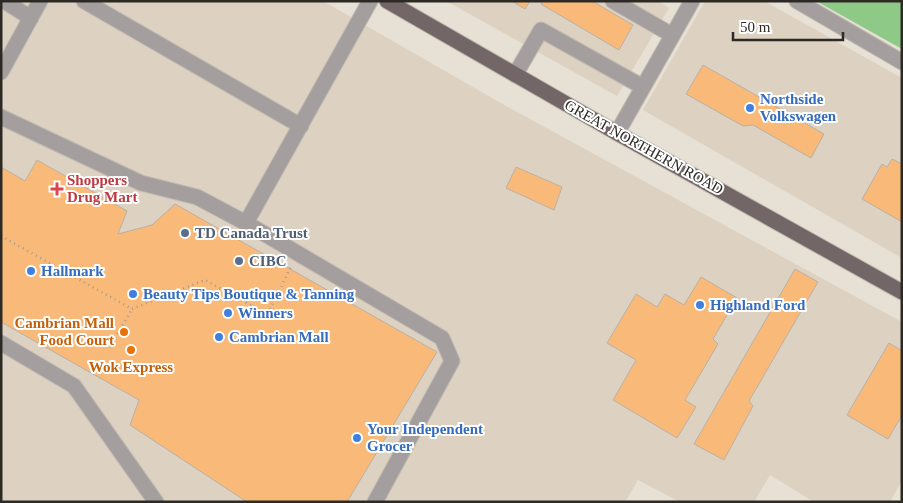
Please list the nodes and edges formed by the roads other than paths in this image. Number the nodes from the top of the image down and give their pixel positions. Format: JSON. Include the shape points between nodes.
{"nodes":[{"id":1,"x":4,"y":1,"type":"edge"},
{"id":2,"x":40,"y":1,"type":"edge"},
{"id":3,"x":84,"y":1,"type":"edge"},
{"id":4,"x":370,"y":1,"type":"edge"},
{"id":5,"x":387,"y":1,"type":"edge"},
{"id":6,"x":613,"y":1,"type":"edge"},
{"id":7,"x":692,"y":1,"type":"edge"},
{"id":8,"x":797,"y":1,"type":"edge"},
{"id":9,"x":31,"y":18,"type":"junction"},
{"id":10,"x":672,"y":35,"type":"junction"},
{"id":11,"x":902,"y":62,"type":"edge"},
{"id":12,"x":1,"y":72,"type":"edge"},
{"id":13,"x":515,"y":75,"type":"junction"},
{"id":14,"x":643,"y":87,"type":"junction"},
{"id":15,"x":1,"y":117,"type":"edge"},
{"id":16,"x":301,"y":126,"type":"junction"},
{"id":17,"x":617,"y":133,"type":"junction"},
{"id":18,"x":246,"y":223,"type":"junction"},
{"id":19,"x":902,"y":292,"type":"edge"},
{"id":20,"x":1,"y":343,"type":"edge"},
{"id":21,"x":156,"y":502,"type":"edge"},
{"id":22,"x":375,"y":502,"type":"edge"}],
"edges":[{"from":1,"to":9,"type":"street"},
{"from":2,"to":9,"type":"street"},
{"from":3,"to":16,"type":"street"},
{"from":4,"to":16,"type":"street"},
{"from":5,"to":13,"type":"main road","name":"GREAT NORTHERN ROAD"},
{"from":6,"to":10,"type":"street"},
{"from":7,"to":10,"type":"street"},
{"from":8,"to":11,"type":"street"},
{"from":9,"to":12,"type":"street"},
{"from":10,"to":14,"type":"street"},
{"from":13,"to":14,"type":"street","via":[[541,30]]},
{"from":13,"to":17,"type":"main road","name":"GREAT NORTHERN ROAD"},
{"from":14,"to":17,"type":"street"},
{"from":15,"to":18,"type":"street","via":[[141,183],[197,197]]},
{"from":16,"to":18,"type":"street"},
{"from":17,"to":19,"type":"main road","name":"GREAT NORTHERN ROAD"},
{"from":18,"to":22,"type":"street","via":[[442,338],[452,361]]},
{"from":20,"to":21,"type":"street","via":[[74,386]]}]}
